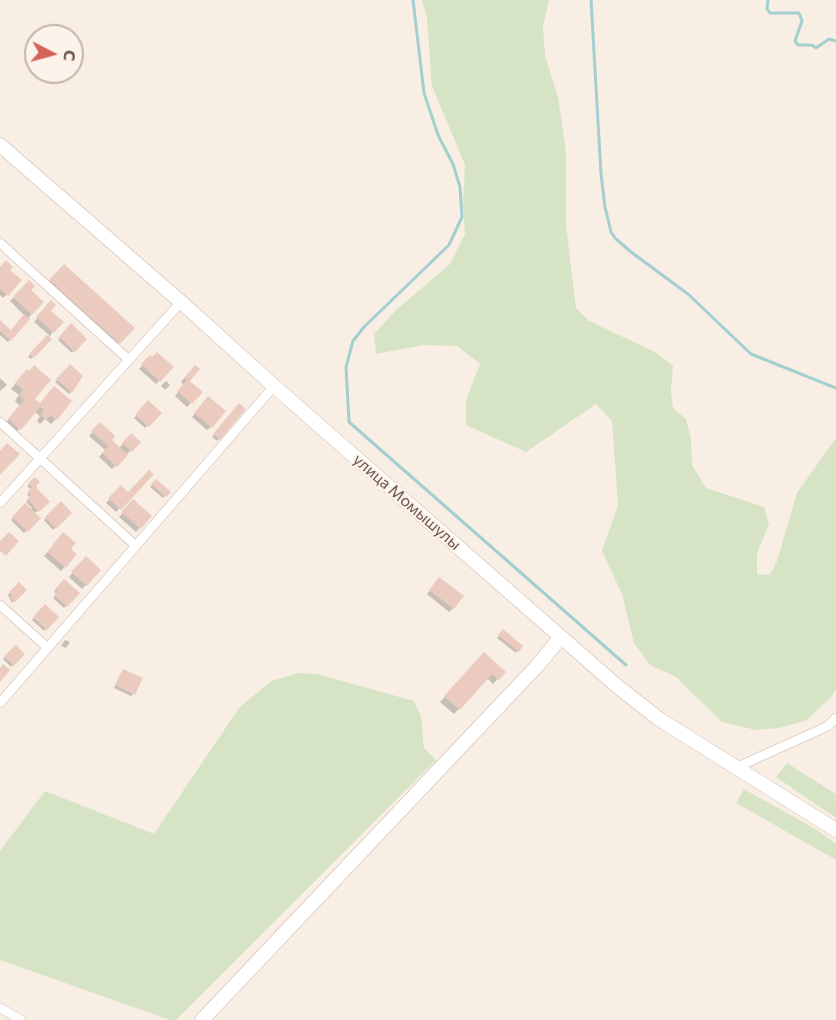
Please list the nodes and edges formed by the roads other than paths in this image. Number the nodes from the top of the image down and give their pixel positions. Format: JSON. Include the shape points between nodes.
{"nodes":[{"id":1,"x":0,"y":145,"type":"edge"},
{"id":2,"x":0,"y":243,"type":"edge"},
{"id":3,"x":181,"y":302,"type":"junction"},
{"id":4,"x":129,"y":360,"type":"junction"},
{"id":5,"x":274,"y":386,"type":"junction"},
{"id":6,"x":0,"y":422,"type":"edge"},
{"id":7,"x":41,"y":459,"type":"junction"},
{"id":8,"x":0,"y":503,"type":"edge"},
{"id":9,"x":136,"y":546,"type":"junction"},
{"id":10,"x":0,"y":605,"type":"edge"},
{"id":11,"x":561,"y":637,"type":"junction"},
{"id":12,"x":48,"y":648,"type":"junction"},
{"id":13,"x":0,"y":703,"type":"edge"},
{"id":14,"x":836,"y":718,"type":"edge"},
{"id":15,"x":735,"y":768,"type":"junction"},
{"id":16,"x":836,"y":830,"type":"edge"},
{"id":17,"x":0,"y":1008,"type":"edge"},
{"id":18,"x":21,"y":1020,"type":"edge"},
{"id":19,"x":202,"y":1020,"type":"edge"}],
"edges":[{"from":1,"to":3,"type":"street","name":"улица Момышулы"},
{"from":2,"to":4,"type":"street"},
{"from":3,"to":4,"type":"street"},
{"from":3,"to":5,"type":"street","name":"улица Момышулы"},
{"from":4,"to":7,"type":"street"},
{"from":5,"to":9,"type":"street"},
{"from":5,"to":11,"type":"street","name":"улица Момышулы"},
{"from":6,"to":7,"type":"street"},
{"from":7,"to":8,"type":"street"},
{"from":7,"to":9,"type":"street"},
{"from":9,"to":12,"type":"street"},
{"from":10,"to":12,"type":"street"},
{"from":11,"to":15,"type":"street","name":"улица Момышулы","via":[[659,719]]},
{"from":11,"to":19,"type":"street"},
{"from":12,"to":13,"type":"street"},
{"from":14,"to":15,"type":"street","via":[[828,726]]},
{"from":15,"to":16,"type":"street","name":"улица Момышулы"},
{"from":17,"to":18,"type":"street"}]}
